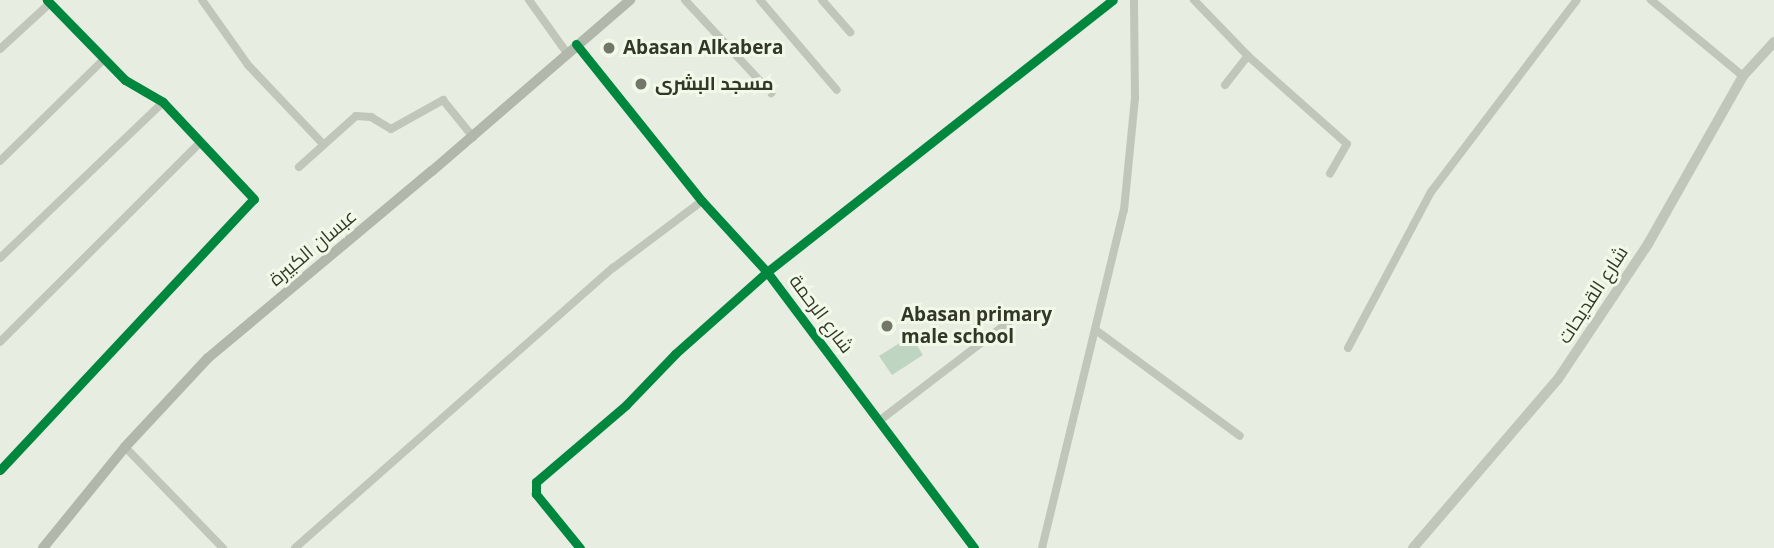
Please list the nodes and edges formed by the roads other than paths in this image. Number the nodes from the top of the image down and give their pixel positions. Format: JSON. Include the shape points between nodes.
{"nodes":[{"id":1,"x":202,"y":0,"type":"edge"},
{"id":2,"x":529,"y":0,"type":"edge"},
{"id":3,"x":630,"y":0,"type":"edge"},
{"id":4,"x":685,"y":0,"type":"edge"},
{"id":5,"x":760,"y":0,"type":"edge"},
{"id":6,"x":822,"y":0,"type":"edge"},
{"id":7,"x":1134,"y":0,"type":"edge"},
{"id":8,"x":1194,"y":0,"type":"edge"},
{"id":9,"x":1577,"y":0,"type":"edge"},
{"id":10,"x":1651,"y":0,"type":"edge"},
{"id":11,"x":48,"y":1,"type":"edge"},
{"id":12,"x":1109,"y":1,"type":"edge"},
{"id":13,"x":850,"y":32,"type":"dead end"},
{"id":14,"x":1774,"y":42,"type":"edge"},
{"id":15,"x":576,"y":44,"type":"junction"},
{"id":16,"x":0,"y":49,"type":"edge"},
{"id":17,"x":567,"y":54,"type":"junction"},
{"id":18,"x":1248,"y":57,"type":"junction"},
{"id":19,"x":103,"y":60,"type":"junction"},
{"id":20,"x":1743,"y":76,"type":"junction"},
{"id":21,"x":1225,"y":85,"type":"dead end"},
{"id":22,"x":837,"y":90,"type":"dead end"},
{"id":23,"x":771,"y":93,"type":"dead end"},
{"id":24,"x":163,"y":102,"type":"junction"},
{"id":25,"x":472,"y":137,"type":"junction"},
{"id":26,"x":200,"y":143,"type":"junction"},
{"id":27,"x":323,"y":144,"type":"junction"},
{"id":28,"x":0,"y":161,"type":"edge"},
{"id":29,"x":299,"y":167,"type":"dead end"},
{"id":30,"x":1330,"y":173,"type":"dead end"},
{"id":31,"x":702,"y":201,"type":"junction"},
{"id":32,"x":0,"y":258,"type":"edge"},
{"id":33,"x":767,"y":272,"type":"junction"},
{"id":34,"x":1019,"y":314,"type":"dead end"},
{"id":35,"x":1097,"y":331,"type":"junction"},
{"id":36,"x":0,"y":342,"type":"edge"},
{"id":37,"x":1348,"y":348,"type":"dead end"},
{"id":38,"x":879,"y":421,"type":"junction"},
{"id":39,"x":1240,"y":436,"type":"dead end"},
{"id":40,"x":125,"y":447,"type":"junction"},
{"id":41,"x":0,"y":470,"type":"edge"},
{"id":42,"x":43,"y":548,"type":"edge"},
{"id":43,"x":223,"y":548,"type":"edge"},
{"id":44,"x":295,"y":548,"type":"edge"},
{"id":45,"x":580,"y":548,"type":"edge"},
{"id":46,"x":974,"y":548,"type":"edge"},
{"id":47,"x":1042,"y":548,"type":"edge"},
{"id":48,"x":1413,"y":548,"type":"edge"}],
"edges":[{"from":1,"to":27,"type":"street","via":[[248,65]]},
{"from":2,"to":17,"type":"street"},
{"from":3,"to":15,"type":"main road","name":"عبسان الكبيرة"},
{"from":4,"to":23,"type":"street"},
{"from":5,"to":22,"type":"street"},
{"from":6,"to":13,"type":"street"},
{"from":7,"to":35,"type":"street","via":[[1132,148],[1124,210]]},
{"from":8,"to":18,"type":"street"},
{"from":9,"to":37,"type":"street","via":[[1431,192]]},
{"from":10,"to":20,"type":"street"},
{"from":11,"to":16,"type":"street"},
{"from":11,"to":19,"type":"street"},
{"from":12,"to":33,"type":"street"},
{"from":14,"to":20,"type":"street","name":"شارع القديحات"},
{"from":15,"to":17,"type":"main road","name":"عبسان الكبيرة"},
{"from":15,"to":31,"type":"street","name":"شارع الرحمة"},
{"from":17,"to":25,"type":"main road","name":"عبسان الكبيرة"},
{"from":18,"to":21,"type":"street"},
{"from":18,"to":30,"type":"street","via":[[1347,144]]},
{"from":19,"to":24,"type":"street","via":[[125,80]]},
{"from":19,"to":28,"type":"street"},
{"from":20,"to":48,"type":"street","name":"شارع القديحات","via":[[1648,244],[1558,379]]},
{"from":24,"to":26,"type":"street"},
{"from":24,"to":32,"type":"street"},
{"from":25,"to":27,"type":"street","via":[[443,100],[391,129],[371,117],[356,116]]},
{"from":25,"to":40,"type":"main road","name":"عبسان الكبيرة","via":[[208,358]]},
{"from":26,"to":36,"type":"street"},
{"from":26,"to":41,"type":"street","via":[[254,199]]},
{"from":27,"to":29,"type":"street"},
{"from":31,"to":33,"type":"street","name":"شارع الرحمة"},
{"from":31,"to":44,"type":"street","via":[[613,268]]},
{"from":33,"to":38,"type":"street","name":"شارع الرحمة"},
{"from":33,"to":45,"type":"street","via":[[626,405],[536,482],[536,494]]},
{"from":34,"to":38,"type":"street"},
{"from":35,"to":39,"type":"street"},
{"from":35,"to":47,"type":"street"},
{"from":38,"to":46,"type":"street","name":"شارع الرحمة"},
{"from":40,"to":42,"type":"main road","name":"عبسان الكبيرة"},
{"from":40,"to":43,"type":"street"}]}
